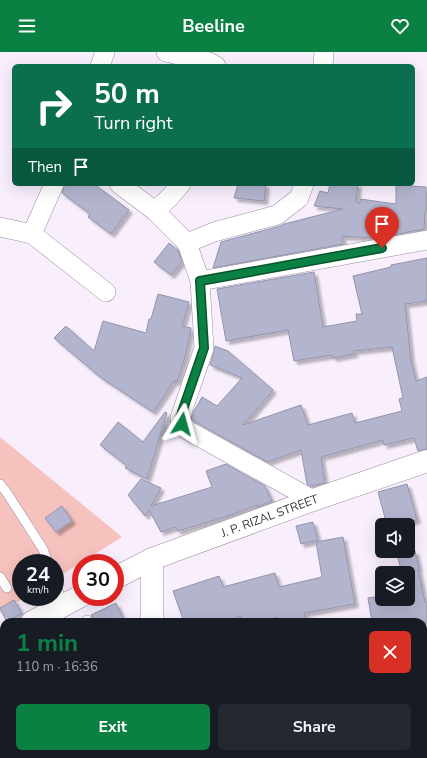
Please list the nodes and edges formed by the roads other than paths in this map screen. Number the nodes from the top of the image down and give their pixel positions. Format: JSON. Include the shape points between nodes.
{"nodes":[{"id":1,"x":105,"y":52,"type":"edge"},
{"id":2,"x":166,"y":52,"type":"edge"},
{"id":3,"x":324,"y":52,"type":"edge"},
{"id":4,"x":101,"y":64,"type":"edge"},
{"id":5,"x":212,"y":64,"type":"edge"},
{"id":6,"x":323,"y":64,"type":"edge"},
{"id":7,"x":53,"y":186,"type":"edge"},
{"id":8,"x":121,"y":186,"type":"edge"},
{"id":9,"x":179,"y":186,"type":"edge"},
{"id":10,"x":303,"y":186,"type":"edge"},
{"id":11,"x":155,"y":211,"type":"junction"},
{"id":12,"x":0,"y":227,"type":"edge"},
{"id":13,"x":32,"y":234,"type":"junction"},
{"id":14,"x":427,"y":240,"type":"edge"},
{"id":15,"x":187,"y":243,"type":"junction"},
{"id":16,"x":200,"y":281,"type":"junction"},
{"id":17,"x":106,"y":292,"type":"dead end"},
{"id":18,"x":427,"y":461,"type":"edge"},
{"id":19,"x":0,"y":484,"type":"edge"},
{"id":20,"x":313,"y":500,"type":"junction"},
{"id":21,"x":45,"y":554,"type":"edge"},
{"id":22,"x":152,"y":560,"type":"junction"},
{"id":23,"x":124,"y":574,"type":"edge"},
{"id":24,"x":0,"y":577,"type":"edge"},
{"id":25,"x":7,"y":588,"type":"dead end"},
{"id":26,"x":64,"y":592,"type":"edge"},
{"id":27,"x":72,"y":600,"type":"edge"},
{"id":28,"x":39,"y":618,"type":"edge"},
{"id":29,"x":152,"y":618,"type":"edge"}],
"edges":[{"from":1,"to":4,"type":"street"},
{"from":2,"to":5,"type":"street"},
{"from":3,"to":6,"type":"street"},
{"from":7,"to":13,"type":"street"},
{"from":8,"to":11,"type":"street"},
{"from":9,"to":11,"type":"street"},
{"from":10,"to":15,"type":"street","via":[[299,198],[277,215],[214,232]]},
{"from":11,"to":15,"type":"street"},
{"from":12,"to":13,"type":"street"},
{"from":13,"to":17,"type":"street"},
{"from":14,"to":16,"type":"street"},
{"from":15,"to":16,"type":"street"},
{"from":16,"to":20,"type":"street","via":[[204,348],[180,418],[182,424],[187,430]]},
{"from":18,"to":20,"type":"street","name":"J. P. RIZAL STREET"},
{"from":19,"to":21,"type":"lane"},
{"from":20,"to":22,"type":"street","name":"J. P. RIZAL STREET"},
{"from":22,"to":23,"type":"street","name":"J. P. RIZAL STREET"},
{"from":22,"to":29,"type":"street"},
{"from":24,"to":25,"type":"lane"},
{"from":26,"to":27,"type":"lane"},
{"from":27,"to":28,"type":"street"}]}
